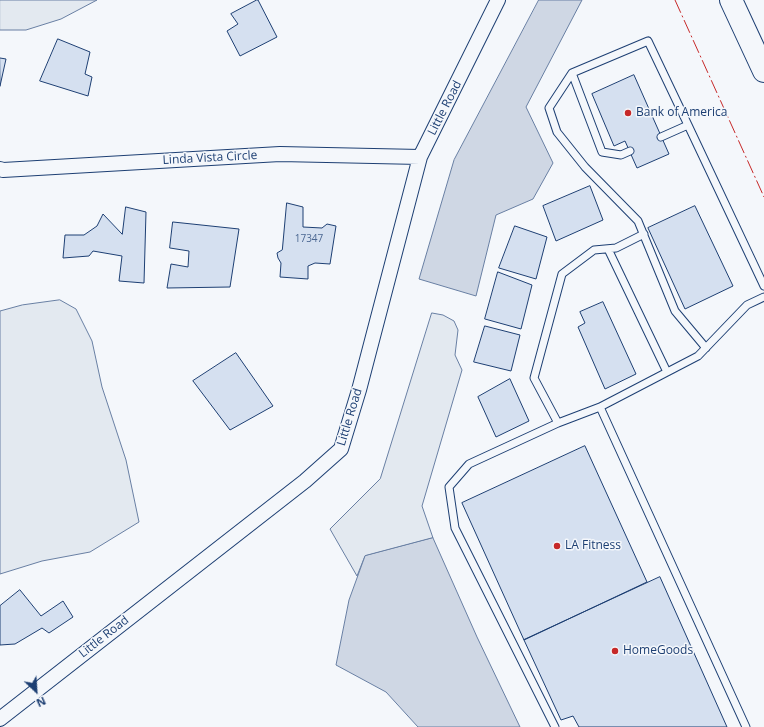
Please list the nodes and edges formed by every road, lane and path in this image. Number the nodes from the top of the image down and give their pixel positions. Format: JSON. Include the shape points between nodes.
{"nodes":[{"id":1,"x":498,"y":0,"type":"edge"},
{"id":2,"x":731,"y":0,"type":"edge"},
{"id":3,"x":764,"y":71,"type":"edge"},
{"id":4,"x":572,"y":73,"type":"junction"},
{"id":5,"x":688,"y":125,"type":"junction"},
{"id":6,"x":661,"y":137,"type":"dead end"},
{"id":7,"x":630,"y":151,"type":"dead end"},
{"id":8,"x":420,"y":157,"type":"junction"},
{"id":9,"x":0,"y":169,"type":"edge"},
{"id":10,"x":644,"y":234,"type":"junction"},
{"id":11,"x":608,"y":249,"type":"junction"},
{"id":12,"x":764,"y":286,"type":"edge"},
{"id":13,"x":764,"y":297,"type":"edge"},
{"id":14,"x":706,"y":348,"type":"junction"},
{"id":15,"x":667,"y":372,"type":"junction"},
{"id":16,"x":600,"y":407,"type":"junction"},
{"id":17,"x":558,"y":423,"type":"junction"},
{"id":18,"x":0,"y":719,"type":"edge"},
{"id":19,"x":554,"y":727,"type":"edge"},
{"id":20,"x":746,"y":727,"type":"edge"}],
"edges":[{"from":1,"to":8,"type":"street","name":"Little Road"},
{"from":2,"to":3,"type":"main road"},
{"from":4,"to":5,"type":"lane","via":[[648,41]]},
{"from":4,"to":7,"type":"lane","via":[[602,152],[621,155]]},
{"from":4,"to":10,"type":"lane","via":[[549,108],[557,132],[585,167],[638,221]]},
{"from":5,"to":6,"type":"lane"},
{"from":5,"to":12,"type":"lane"},
{"from":8,"to":9,"type":"street","name":"Linda Vista Circle","via":[[280,154]]},
{"from":8,"to":18,"type":"street","name":"Little Road","via":[[341,449],[305,481]]},
{"from":10,"to":11,"type":"lane","via":[[616,248]]},
{"from":10,"to":14,"type":"lane","via":[[675,311]]},
{"from":11,"to":15,"type":"lane"},
{"from":11,"to":17,"type":"lane","via":[[594,250],[562,274],[534,378]]},
{"from":13,"to":14,"type":"lane","via":[[747,305]]},
{"from":14,"to":15,"type":"lane","via":[[698,356]]},
{"from":15,"to":16,"type":"lane"},
{"from":16,"to":17,"type":"lane"},
{"from":16,"to":20,"type":"lane"},
{"from":17,"to":19,"type":"lane","via":[[469,464],[449,487],[455,528]]}]}
